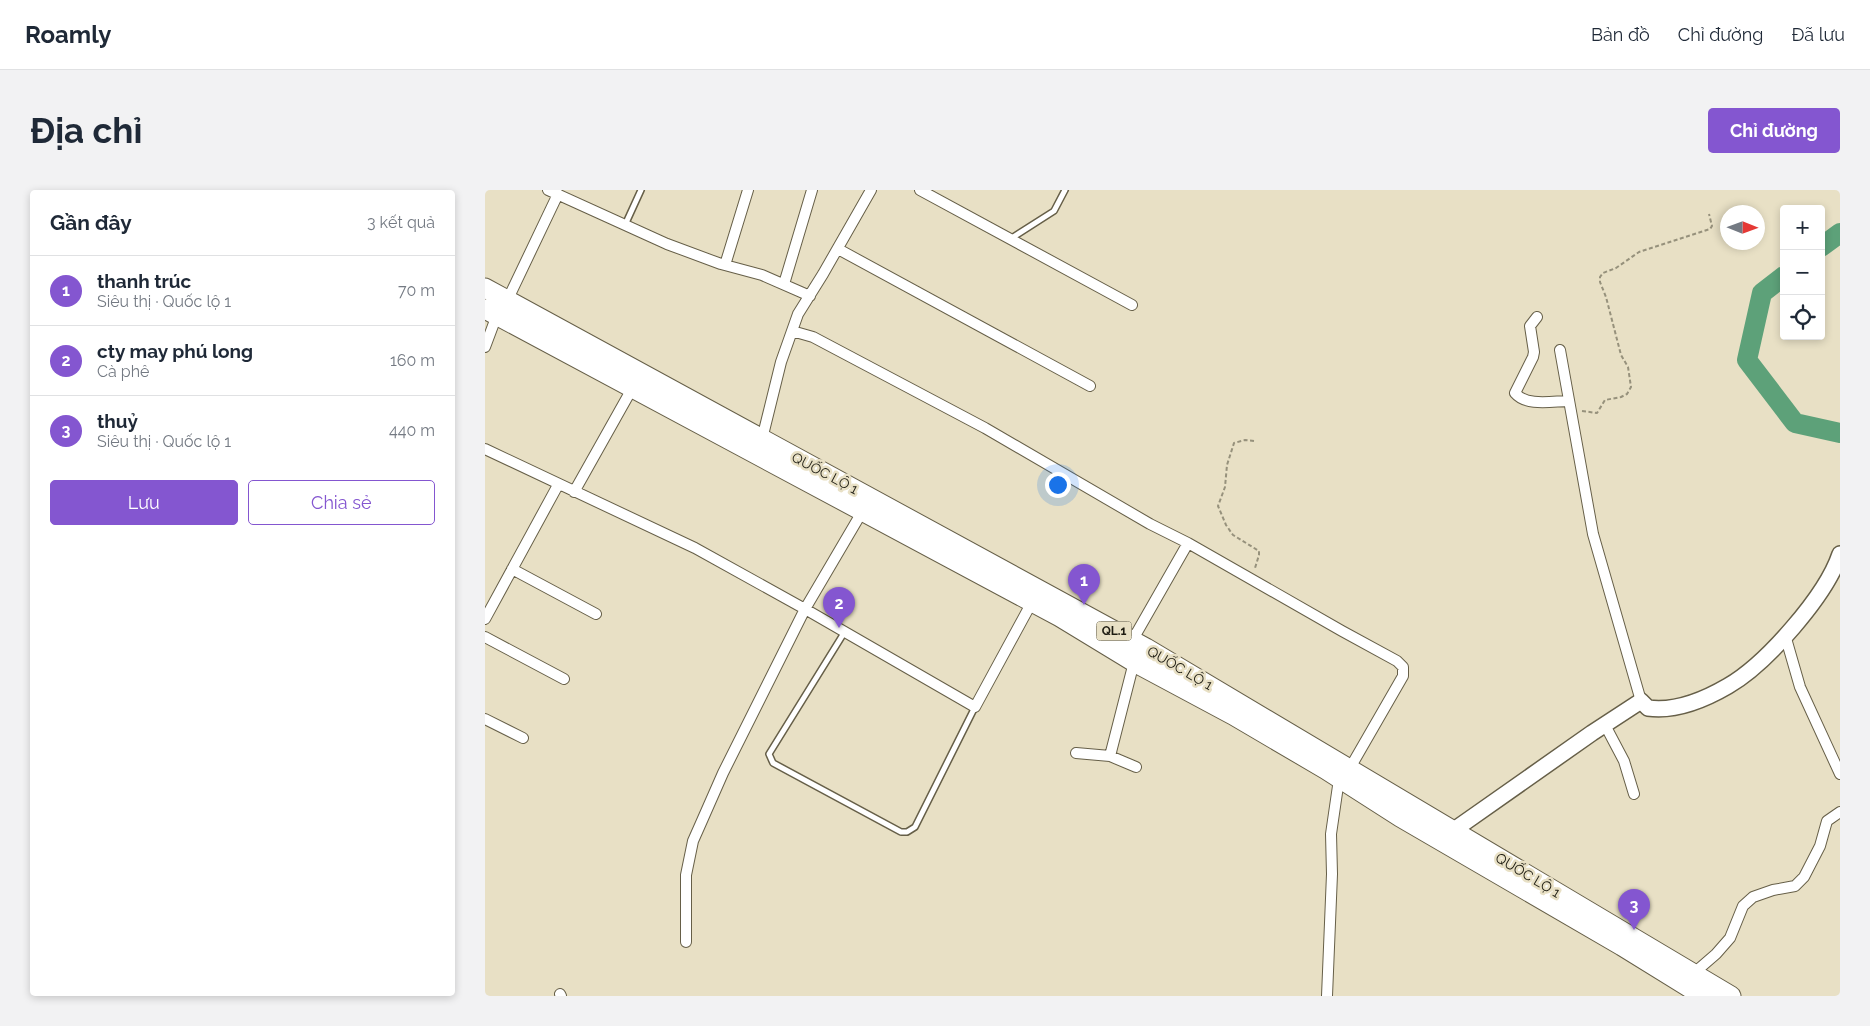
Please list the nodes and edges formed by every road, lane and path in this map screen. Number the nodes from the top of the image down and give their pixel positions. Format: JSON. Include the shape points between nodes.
{"nodes":[{"id":1,"x":641,"y":190,"type":"edge"},
{"id":2,"x":748,"y":190,"type":"edge"},
{"id":3,"x":812,"y":190,"type":"edge"},
{"id":4,"x":871,"y":190,"type":"edge"},
{"id":5,"x":920,"y":190,"type":"edge"},
{"id":6,"x":1065,"y":190,"type":"edge"},
{"id":7,"x":555,"y":191,"type":"edge"},
{"id":8,"x":1709,"y":214,"type":"dead end"},
{"id":9,"x":625,"y":226,"type":"junction"},
{"id":10,"x":1010,"y":239,"type":"junction"},
{"id":11,"x":837,"y":250,"type":"junction"},
{"id":12,"x":725,"y":265,"type":"junction"},
{"id":13,"x":784,"y":284,"type":"junction"},
{"id":14,"x":485,"y":288,"type":"edge"},
{"id":15,"x":810,"y":296,"type":"junction"},
{"id":16,"x":1132,"y":305,"type":"dead end"},
{"id":17,"x":496,"y":308,"type":"edge"},
{"id":18,"x":1537,"y":317,"type":"dead end"},
{"id":19,"x":792,"y":331,"type":"junction"},
{"id":20,"x":560,"y":339,"type":"junction"},
{"id":21,"x":485,"y":347,"type":"edge"},
{"id":22,"x":1560,"y":350,"type":"dead end"},
{"id":23,"x":1090,"y":386,"type":"dead end"},
{"id":24,"x":633,"y":388,"type":"junction"},
{"id":25,"x":1569,"y":401,"type":"junction"},
{"id":26,"x":1572,"y":416,"type":"junction"},
{"id":27,"x":763,"y":439,"type":"junction"},
{"id":28,"x":1254,"y":441,"type":"dead end"},
{"id":29,"x":485,"y":449,"type":"edge"},
{"id":30,"x":558,"y":485,"type":"junction"},
{"id":31,"x":574,"y":492,"type":"junction"},
{"id":32,"x":862,"y":512,"type":"junction"},
{"id":33,"x":1188,"y":543,"type":"junction"},
{"id":34,"x":1840,"y":554,"type":"edge"},
{"id":35,"x":512,"y":569,"type":"junction"},
{"id":36,"x":1251,"y":580,"type":"junction"},
{"id":37,"x":1032,"y":602,"type":"junction"},
{"id":38,"x":805,"y":609,"type":"junction"},
{"id":39,"x":596,"y":614,"type":"dead end"},
{"id":40,"x":485,"y":619,"type":"edge"},
{"id":41,"x":845,"y":633,"type":"junction"},
{"id":42,"x":1785,"y":635,"type":"junction"},
{"id":43,"x":485,"y":637,"type":"edge"},
{"id":44,"x":1132,"y":641,"type":"junction"},
{"id":45,"x":1134,"y":662,"type":"junction"},
{"id":46,"x":564,"y":679,"type":"dead end"},
{"id":47,"x":1641,"y":701,"type":"junction"},
{"id":48,"x":975,"y":707,"type":"junction"},
{"id":49,"x":485,"y":719,"type":"edge"},
{"id":50,"x":1605,"y":724,"type":"junction"},
{"id":51,"x":523,"y":738,"type":"dead end"},
{"id":52,"x":1075,"y":753,"type":"dead end"},
{"id":53,"x":1110,"y":756,"type":"junction"},
{"id":54,"x":1837,"y":759,"type":"edge"},
{"id":55,"x":1136,"y":767,"type":"dead end"},
{"id":56,"x":1345,"y":773,"type":"junction"},
{"id":57,"x":1840,"y":774,"type":"edge"},
{"id":58,"x":1634,"y":794,"type":"dead end"},
{"id":59,"x":1840,"y":812,"type":"edge"},
{"id":60,"x":1454,"y":830,"type":"junction"},
{"id":61,"x":686,"y":942,"type":"dead end"},
{"id":62,"x":1694,"y":973,"type":"junction"},
{"id":63,"x":1327,"y":996,"type":"edge"},
{"id":64,"x":1703,"y":996,"type":"edge"},
{"id":65,"x":1731,"y":996,"type":"edge"}],
"edges":[{"from":1,"to":9,"type":"lane"},
{"from":2,"to":12,"type":"street"},
{"from":3,"to":13,"type":"street"},
{"from":4,"to":11,"type":"street"},
{"from":5,"to":10,"type":"street"},
{"from":6,"to":10,"type":"lane","via":[[1054,211]]},
{"from":7,"to":9,"type":"street"},
{"from":7,"to":17,"type":"street"},
{"from":8,"to":26,"type":"path","via":[[1710,229],[1639,252],[1600,277],[1621,355],[1628,367],[1631,387],[1621,397],[1605,400],[1597,413],[1580,410]]},
{"from":9,"to":12,"type":"street"},
{"from":10,"to":16,"type":"street"},
{"from":11,"to":15,"type":"street"},
{"from":11,"to":23,"type":"street"},
{"from":12,"to":13,"type":"street"},
{"from":13,"to":15,"type":"street"},
{"from":14,"to":17,"type":"highway","name":"QUỐC LỘ 1","number":"QL.1"},
{"from":15,"to":19,"type":"street"},
{"from":17,"to":20,"type":"highway","name":"QUỐC LỘ 1","number":"QL.1"},
{"from":17,"to":21,"type":"street"},
{"from":18,"to":25,"type":"street","via":[[1531,326],[1533,357],[1515,393],[1532,402]]},
{"from":19,"to":27,"type":"street","via":[[781,362]]},
{"from":19,"to":33,"type":"street","via":[[813,336],[851,356]]},
{"from":20,"to":24,"type":"highway","name":"QUỐC LỘ 1","number":"QL.1"},
{"from":20,"to":27,"type":"highway","name":"QUỐC LỘ 1","number":"QL.1"},
{"from":22,"to":25,"type":"street"},
{"from":24,"to":31,"type":"street"},
{"from":24,"to":32,"type":"highway","name":"QUỐC LỘ 1","number":"QL.1"},
{"from":25,"to":26,"type":"street"},
{"from":26,"to":47,"type":"street","via":[[1593,534]]},
{"from":27,"to":44,"type":"highway","name":"QUỐC LỘ 1","number":"QL.1"},
{"from":28,"to":36,"type":"path","via":[[1234,443],[1218,506],[1233,535],[1259,551]]},
{"from":29,"to":30,"type":"street"},
{"from":30,"to":31,"type":"street"},
{"from":30,"to":35,"type":"street"},
{"from":31,"to":38,"type":"street","via":[[695,548]]},
{"from":32,"to":37,"type":"highway","name":"QUỐC LỘ 1","number":"QL.1"},
{"from":32,"to":38,"type":"street"},
{"from":33,"to":36,"type":"street"},
{"from":33,"to":44,"type":"street"},
{"from":34,"to":42,"type":"street","via":[[1825,587]]},
{"from":35,"to":39,"type":"street"},
{"from":35,"to":40,"type":"street"},
{"from":36,"to":56,"type":"street","via":[[1403,667],[1403,676]]},
{"from":37,"to":45,"type":"highway","name":"QUỐC LỘ 1","number":"QL.1"},
{"from":37,"to":48,"type":"street"},
{"from":38,"to":41,"type":"street"},
{"from":38,"to":61,"type":"street","via":[[723,773],[693,841],[686,875]]},
{"from":41,"to":48,"type":"street"},
{"from":41,"to":48,"type":"lane","via":[[769,754],[773,763],[901,832],[907,832],[915,827]]},
{"from":42,"to":47,"type":"street","via":[[1754,667],[1711,695],[1679,707],[1656,709],[1648,708]]},
{"from":42,"to":54,"type":"street","via":[[1800,687]]},
{"from":43,"to":46,"type":"street"},
{"from":44,"to":56,"type":"highway","name":"QUỐC LỘ 1","number":"QL.1"},
{"from":45,"to":53,"type":"street"},
{"from":45,"to":56,"type":"highway","name":"QUỐC LỘ 1","number":"QL.1"},
{"from":47,"to":50,"type":"street"},
{"from":49,"to":51,"type":"street"},
{"from":50,"to":58,"type":"street","via":[[1624,761]]},
{"from":50,"to":60,"type":"street"},
{"from":52,"to":53,"type":"street"},
{"from":53,"to":55,"type":"street"},
{"from":54,"to":57,"type":"street"},
{"from":56,"to":60,"type":"highway","name":"QUỐC LỘ 1","number":"QL.1"},
{"from":56,"to":63,"type":"street","via":[[1331,834]]},
{"from":56,"to":64,"type":"highway","name":"QUỐC LỘ 1","number":"QL.1","via":[[1400,817]]},
{"from":59,"to":62,"type":"street","via":[[1827,821],[1820,846],[1795,886],[1753,897],[1743,906],[1730,938]]},
{"from":60,"to":62,"type":"highway","name":"QUỐC LỘ 1","number":"QL.1"},
{"from":62,"to":65,"type":"highway","name":"QUỐC LỘ 1","number":"QL.1"}]}
